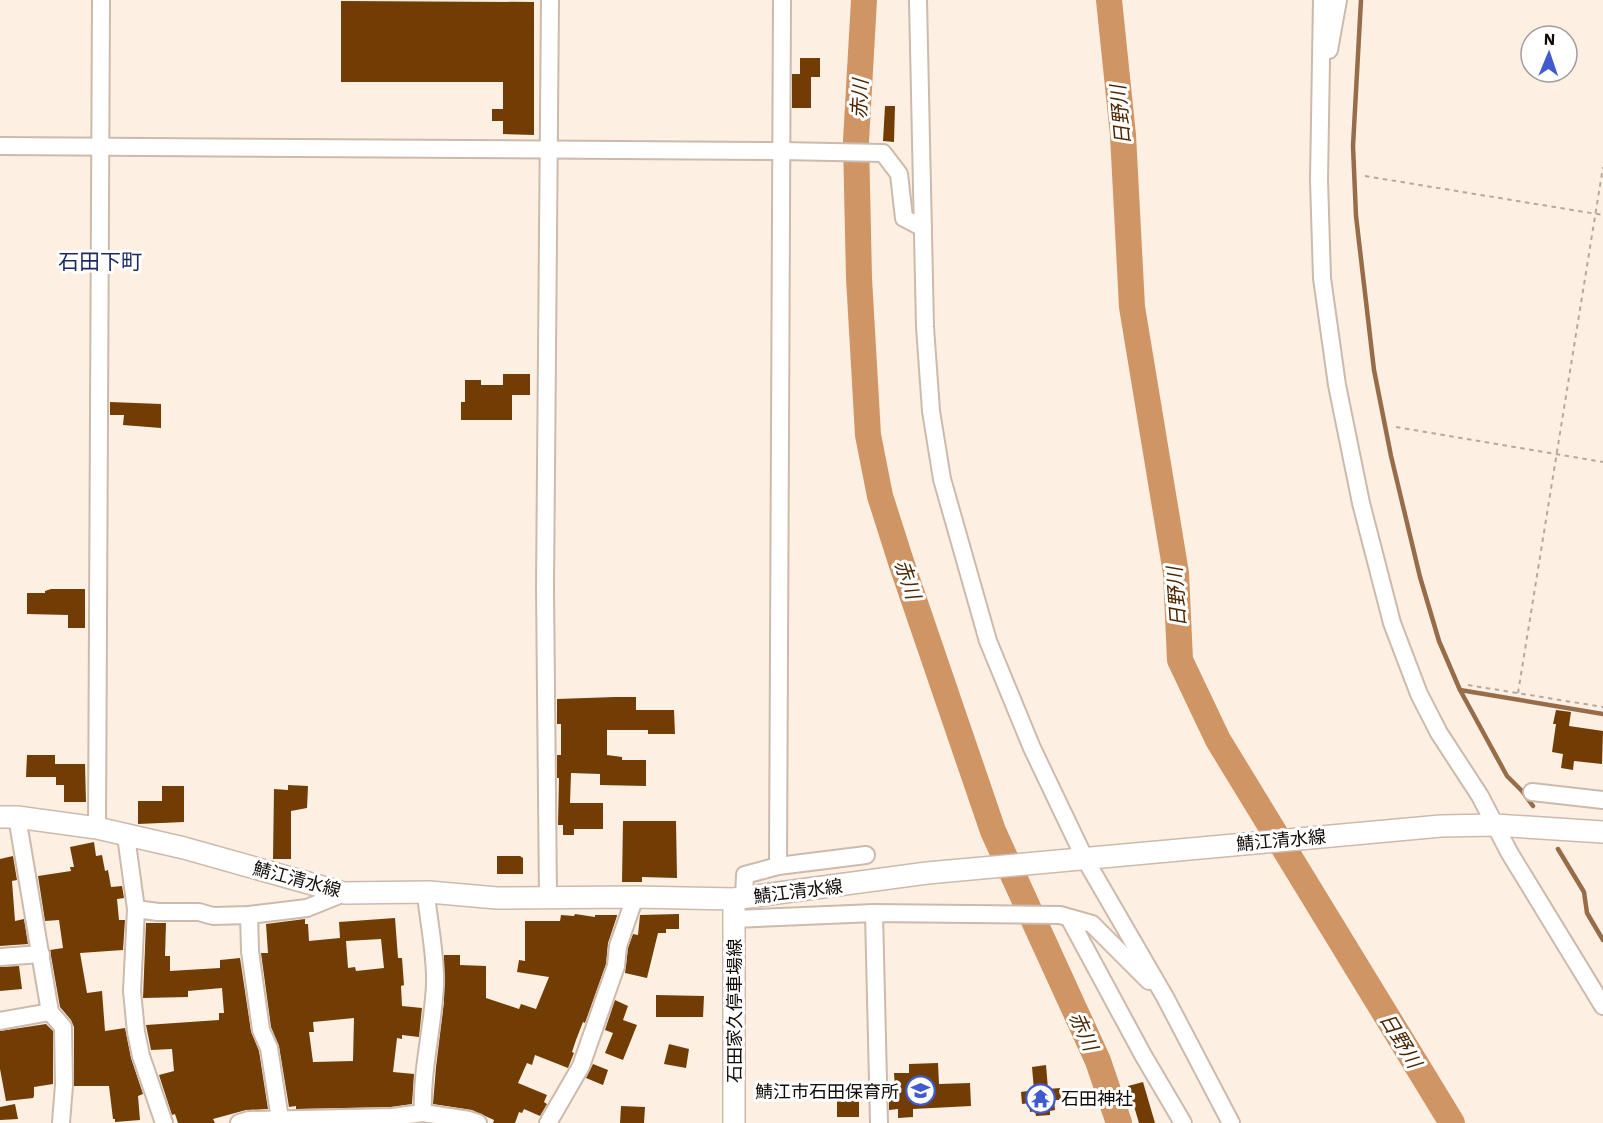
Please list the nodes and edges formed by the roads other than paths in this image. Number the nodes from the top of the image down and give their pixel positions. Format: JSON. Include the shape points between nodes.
{"nodes":[{"id":1,"x":101,"y":0,"type":"edge"},
{"id":2,"x":550,"y":0,"type":"edge"},
{"id":3,"x":783,"y":0,"type":"edge"},
{"id":4,"x":918,"y":0,"type":"edge"},
{"id":5,"x":1322,"y":0,"type":"edge"},
{"id":6,"x":1338,"y":0,"type":"edge"},
{"id":7,"x":1320,"y":74,"type":"junction"},
{"id":8,"x":0,"y":146,"type":"edge"},
{"id":9,"x":102,"y":146,"type":"junction"},
{"id":10,"x":549,"y":149,"type":"junction"},
{"id":11,"x":781,"y":151,"type":"junction"},
{"id":12,"x":922,"y":228,"type":"junction"},
{"id":13,"x":1532,"y":792,"type":"dead end"},
{"id":14,"x":1603,"y":800,"type":"edge"},
{"id":15,"x":8,"y":817,"type":"edge"},
{"id":16,"x":1495,"y":825,"type":"junction"},
{"id":17,"x":97,"y":828,"type":"junction"},
{"id":18,"x":1603,"y":832,"type":"edge"},
{"id":19,"x":126,"y":836,"type":"junction"},
{"id":20,"x":866,"y":855,"type":"dead end"},
{"id":21,"x":1085,"y":859,"type":"junction"},
{"id":22,"x":778,"y":866,"type":"junction"},
{"id":23,"x":429,"y":892,"type":"junction"},
{"id":24,"x":344,"y":893,"type":"junction"},
{"id":25,"x":635,"y":897,"type":"junction"},
{"id":26,"x":548,"y":898,"type":"junction"},
{"id":27,"x":738,"y":906,"type":"junction"},
{"id":28,"x":136,"y":909,"type":"junction"},
{"id":29,"x":874,"y":913,"type":"junction"},
{"id":30,"x":249,"y":915,"type":"junction"},
{"id":31,"x":1069,"y":918,"type":"junction"},
{"id":32,"x":41,"y":954,"type":"junction"},
{"id":33,"x":0,"y":957,"type":"edge"},
{"id":34,"x":1165,"y":997,"type":"junction"},
{"id":35,"x":1603,"y":1006,"type":"edge"},
{"id":36,"x":50,"y":1012,"type":"junction"},
{"id":37,"x":0,"y":1021,"type":"edge"},
{"id":38,"x":423,"y":1113,"type":"junction"},
{"id":39,"x":280,"y":1119,"type":"junction"},
{"id":40,"x":392,"y":1120,"type":"edge"},
{"id":41,"x":61,"y":1123,"type":"edge"},
{"id":42,"x":164,"y":1123,"type":"edge"},
{"id":43,"x":239,"y":1123,"type":"edge"},
{"id":44,"x":478,"y":1123,"type":"edge"},
{"id":45,"x":548,"y":1123,"type":"edge"},
{"id":46,"x":734,"y":1123,"type":"edge"},
{"id":47,"x":879,"y":1123,"type":"edge"},
{"id":48,"x":1183,"y":1123,"type":"edge"},
{"id":49,"x":1231,"y":1123,"type":"edge"}],
"edges":[{"from":1,"to":9,"type":"street"},
{"from":2,"to":10,"type":"street"},
{"from":3,"to":11,"type":"street"},
{"from":4,"to":12,"type":"street"},
{"from":5,"to":7,"type":"street"},
{"from":6,"to":7,"type":"street","via":[[1330,47]]},
{"from":7,"to":16,"type":"street","via":[[1322,278],[1337,385],[1361,503],[1392,623],[1419,694]]},
{"from":8,"to":9,"type":"street"},
{"from":9,"to":10,"type":"street"},
{"from":9,"to":17,"type":"street"},
{"from":10,"to":11,"type":"street"},
{"from":10,"to":26,"type":"street","via":[[545,587]]},
{"from":11,"to":12,"type":"street","via":[[883,153],[899,174],[904,218]]},
{"from":11,"to":22,"type":"street"},
{"from":12,"to":21,"type":"street","via":[[931,411],[942,479],[988,641],[1032,748]]},
{"from":13,"to":14,"type":"street"},
{"from":15,"to":17,"type":"main road","name":"鯖江清水線"},
{"from":15,"to":32,"type":"street"},
{"from":16,"to":18,"type":"main road","name":"鯖江清水線"},
{"from":16,"to":21,"type":"main road","name":"鯖江清水線","via":[[1441,826]]},
{"from":16,"to":35,"type":"street"},
{"from":17,"to":19,"type":"main road","name":"鯖江清水線"},
{"from":19,"to":24,"type":"main road","name":"鯖江清水線","via":[[184,848]]},
{"from":19,"to":28,"type":"street"},
{"from":20,"to":22,"type":"street"},
{"from":21,"to":27,"type":"main road","name":"鯖江清水線","via":[[927,873]]},
{"from":21,"to":34,"type":"street"},
{"from":22,"to":27,"type":"street","via":[[745,876]]},
{"from":23,"to":24,"type":"main road","name":"鯖江清水線"},
{"from":23,"to":26,"type":"main road","name":"鯖江清水線"},
{"from":23,"to":38,"type":"street","via":[[435,983],[422,1091]]},
{"from":24,"to":30,"type":"street","via":[[307,908]]},
{"from":25,"to":26,"type":"main road","name":"鯖江清水線"},
{"from":25,"to":27,"type":"main road","name":"鯖江清水線"},
{"from":25,"to":45,"type":"street","via":[[581,1066]]},
{"from":27,"to":29,"type":"street"},
{"from":27,"to":46,"type":"main road","name":"石田家久停車場線"},
{"from":28,"to":30,"type":"street"},
{"from":28,"to":42,"type":"street","via":[[132,991],[136,1032]]},
{"from":29,"to":31,"type":"street"},
{"from":29,"to":47,"type":"street"},
{"from":30,"to":39,"type":"street","via":[[261,1030],[269,1048]]},
{"from":31,"to":34,"type":"street","via":[[1092,924]]},
{"from":31,"to":48,"type":"street"},
{"from":32,"to":33,"type":"street"},
{"from":32,"to":36,"type":"street"},
{"from":34,"to":49,"type":"street"},
{"from":36,"to":37,"type":"street"},
{"from":36,"to":41,"type":"street","via":[[63,1027]]},
{"from":38,"to":40,"type":"street"},
{"from":38,"to":44,"type":"street"},
{"from":39,"to":40,"type":"street"},
{"from":39,"to":43,"type":"street"}]}
